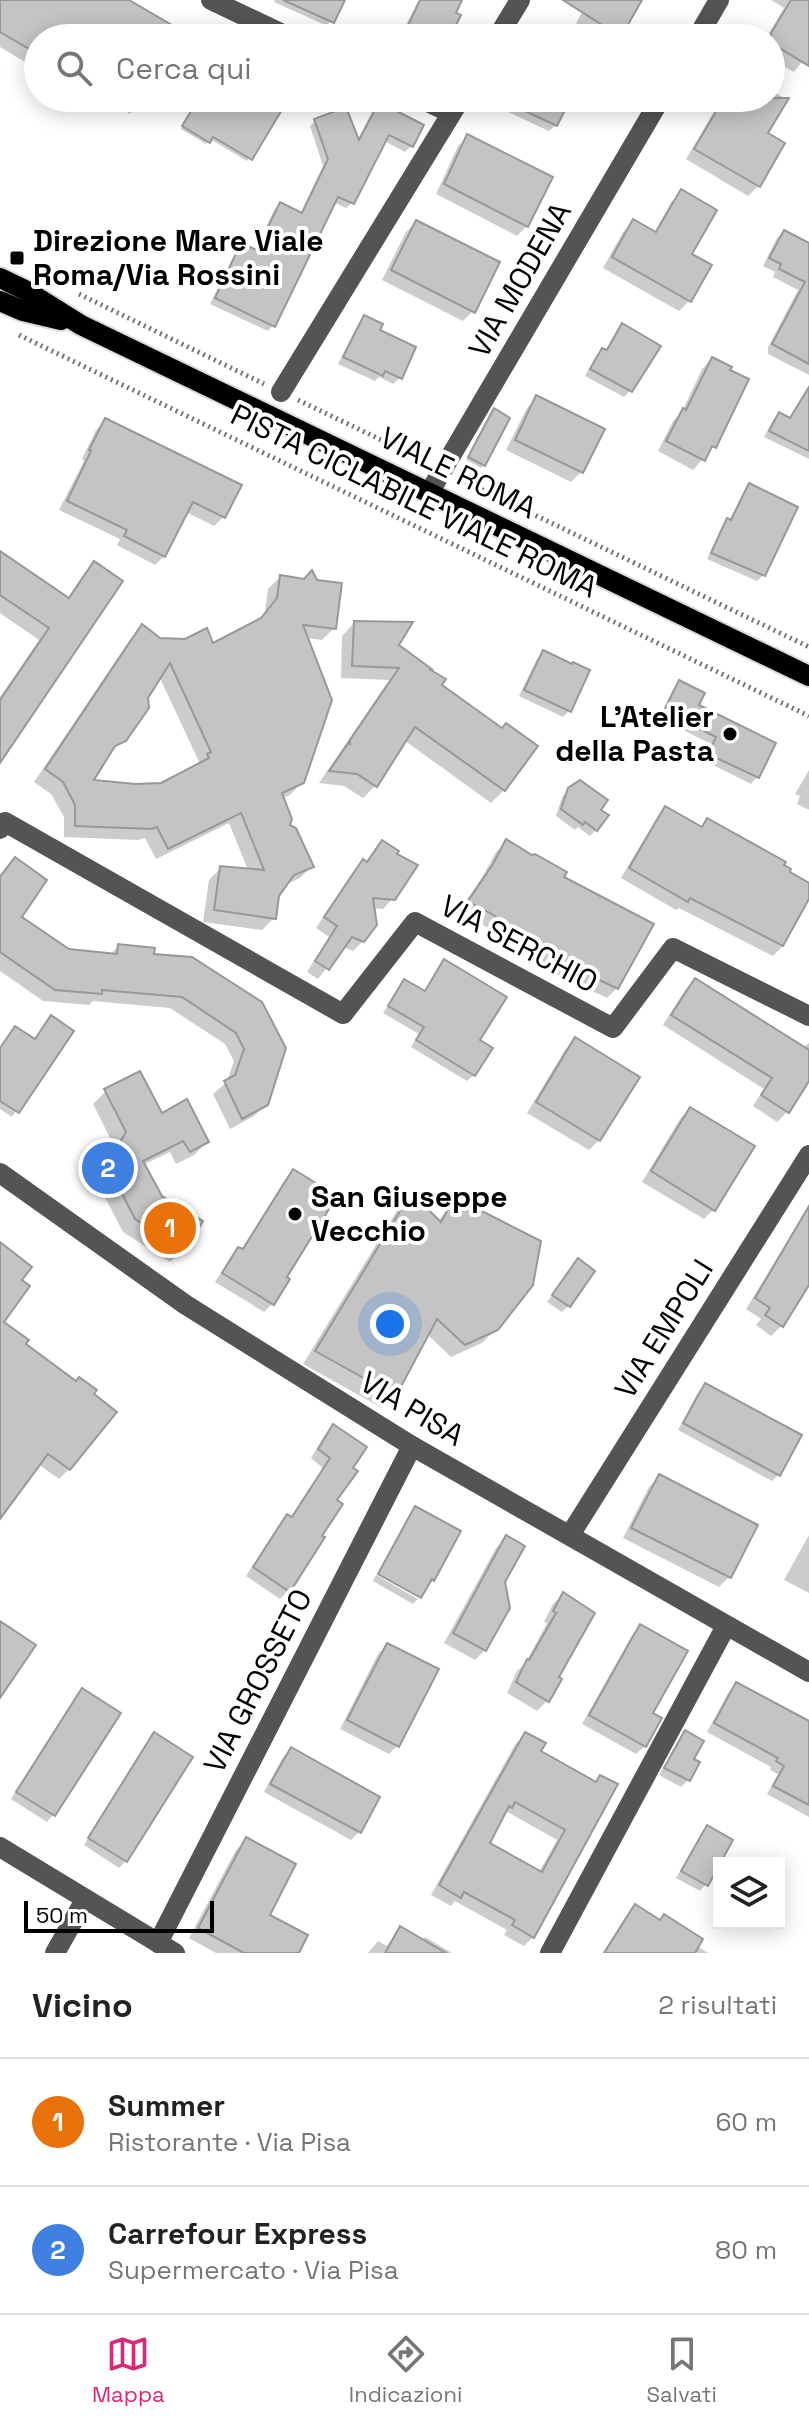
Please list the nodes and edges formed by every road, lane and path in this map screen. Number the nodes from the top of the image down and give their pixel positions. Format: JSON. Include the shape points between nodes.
{"nodes":[{"id":1,"x":211,"y":0,"type":"edge"},
{"id":2,"x":520,"y":0,"type":"edge"},
{"id":3,"x":719,"y":0,"type":"edge"},
{"id":4,"x":262,"y":24,"type":"edge"},
{"id":5,"x":505,"y":24,"type":"edge"},
{"id":6,"x":705,"y":24,"type":"edge"},
{"id":7,"x":452,"y":112,"type":"edge"},
{"id":8,"x":653,"y":112,"type":"edge"},
{"id":9,"x":0,"y":278,"type":"edge"},
{"id":10,"x":71,"y":291,"type":"dead end"},
{"id":11,"x":0,"y":301,"type":"edge"},
{"id":12,"x":81,"y":325,"type":"junction"},
{"id":13,"x":13,"y":332,"type":"dead end"},
{"id":14,"x":281,"y":392,"type":"junction"},
{"id":15,"x":443,"y":470,"type":"junction"},
{"id":16,"x":429,"y":493,"type":"junction"},
{"id":17,"x":809,"y":647,"type":"edge"},
{"id":18,"x":809,"y":676,"type":"edge"},
{"id":19,"x":809,"y":716,"type":"edge"},
{"id":20,"x":0,"y":829,"type":"edge"},
{"id":21,"x":809,"y":1016,"type":"edge"},
{"id":22,"x":809,"y":1155,"type":"edge"},
{"id":23,"x":0,"y":1173,"type":"edge"},
{"id":24,"x":412,"y":1446,"type":"junction"},
{"id":25,"x":570,"y":1535,"type":"junction"},
{"id":26,"x":726,"y":1626,"type":"junction"},
{"id":27,"x":809,"y":1672,"type":"edge"},
{"id":28,"x":0,"y":1847,"type":"edge"},
{"id":29,"x":85,"y":1900,"type":"junction"},
{"id":30,"x":166,"y":1948,"type":"edge"},
{"id":31,"x":55,"y":1953,"type":"edge"},
{"id":32,"x":550,"y":1953,"type":"edge"}],
"edges":[{"from":1,"to":4,"type":"street"},
{"from":2,"to":5,"type":"street"},
{"from":3,"to":6,"type":"street"},
{"from":7,"to":14,"type":"street"},
{"from":8,"to":15,"type":"street","name":"VIA MODENA"},
{"from":9,"to":12,"type":"main road","name":"VIALE ROMA"},
{"from":10,"to":14,"type":"path","name":"PISTA CICLABILE VIALE ROMA"},
{"from":11,"to":12,"type":"main road","name":"VIALE ROMA"},
{"from":12,"to":16,"type":"main road","name":"VIALE ROMA"},
{"from":13,"to":19,"type":"path","name":"PISTA CICLABILE VIALE ROMA"},
{"from":14,"to":15,"type":"path","name":"PISTA CICLABILE VIALE ROMA"},
{"from":15,"to":16,"type":"street","name":"VIA MODENA"},
{"from":15,"to":17,"type":"path","name":"PISTA CICLABILE VIALE ROMA"},
{"from":16,"to":18,"type":"main road","name":"VIALE ROMA"},
{"from":20,"to":21,"type":"street","name":"VIA SERCHIO","via":[[5,822],[343,1014],[415,922],[613,1028],[673,948]]},
{"from":22,"to":25,"type":"street","name":"VIA EMPOLI"},
{"from":23,"to":24,"type":"street","name":"VIA PISA","via":[[186,1305]]},
{"from":24,"to":25,"type":"street","name":"VIA PISA"},
{"from":24,"to":30,"type":"street","name":"VIA GROSSETO"},
{"from":25,"to":26,"type":"street","name":"VIA PISA"},
{"from":26,"to":27,"type":"street","name":"VIA PISA"},
{"from":26,"to":32,"type":"street"},
{"from":28,"to":29,"type":"street"},
{"from":29,"to":30,"type":"street"},
{"from":29,"to":31,"type":"street"}]}
